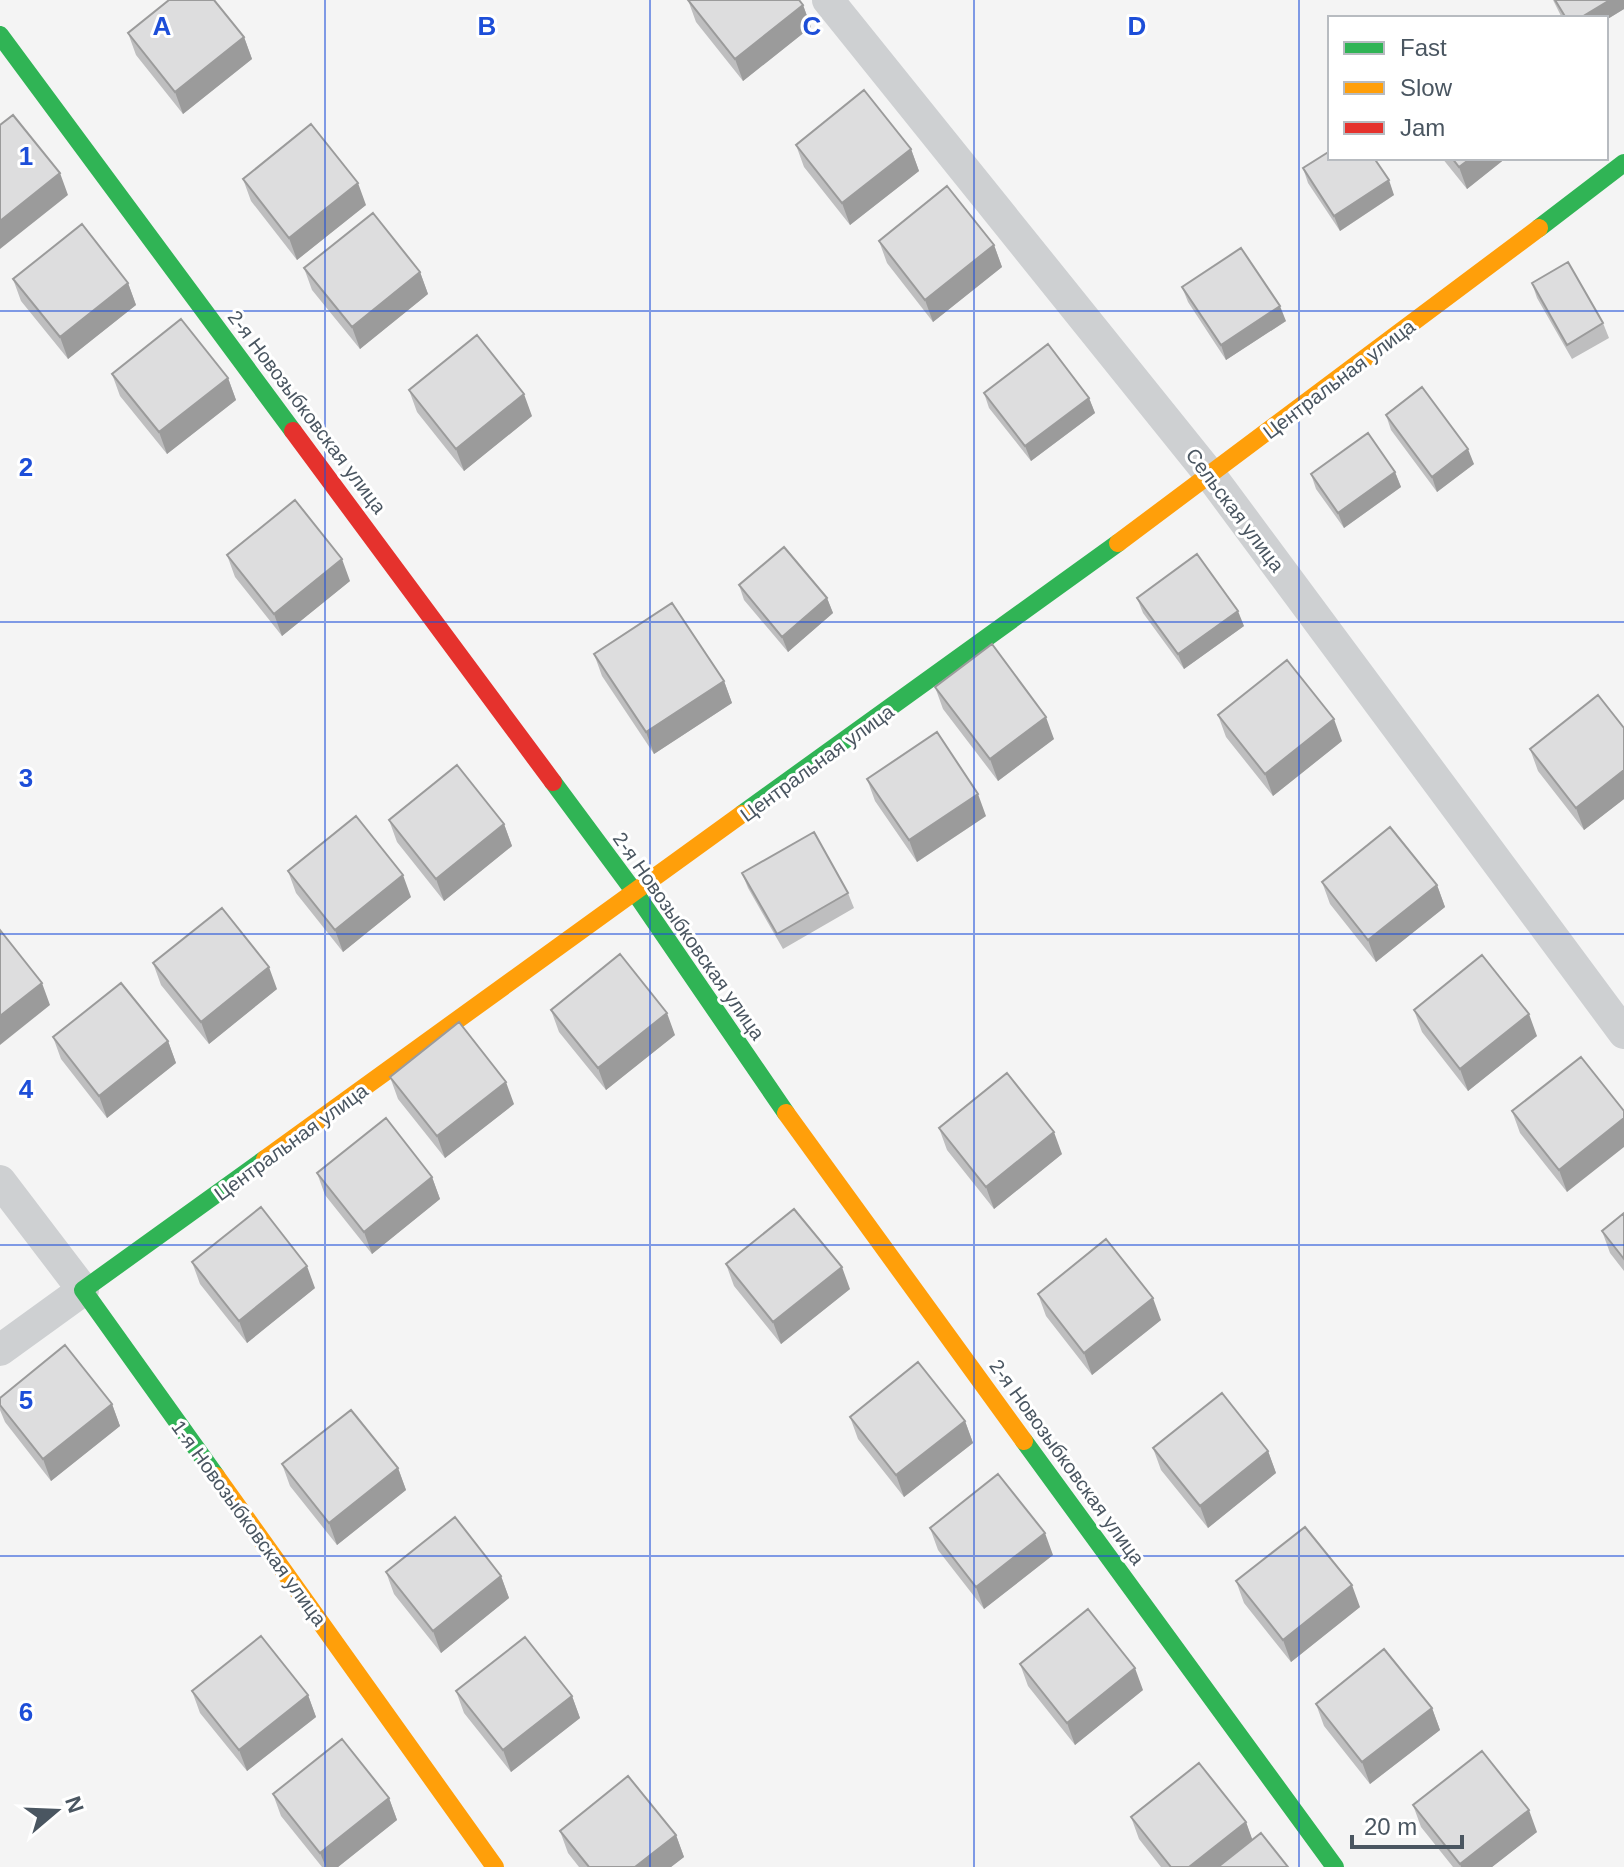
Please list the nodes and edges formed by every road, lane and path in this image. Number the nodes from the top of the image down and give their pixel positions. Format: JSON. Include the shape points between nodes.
{"nodes":[{"id":1,"x":828,"y":0,"type":"edge"},
{"id":2,"x":0,"y":35,"type":"edge"},
{"id":3,"x":1624,"y":163,"type":"edge"},
{"id":4,"x":1211,"y":476,"type":"junction"},
{"id":5,"x":636,"y":894,"type":"junction"},
{"id":6,"x":1624,"y":1033,"type":"edge"},
{"id":7,"x":0,"y":1181,"type":"edge"},
{"id":8,"x":83,"y":1290,"type":"junction"},
{"id":9,"x":0,"y":1350,"type":"edge"},
{"id":10,"x":495,"y":1867,"type":"edge"},
{"id":11,"x":1335,"y":1867,"type":"edge"}],
"edges":[{"from":1,"to":4,"type":"street","name":"Сельская улица"},
{"from":2,"to":5,"type":"street","name":"2-я Новозыбковская улица"},
{"from":3,"to":4,"type":"street","name":"Центральная улица"},
{"from":4,"to":5,"type":"street","name":"Центральная улица"},
{"from":4,"to":6,"type":"street","name":"Сельская улица"},
{"from":5,"to":8,"type":"street","name":"Центральная улица"},
{"from":5,"to":11,"type":"street","name":"2-я Новозыбковская улица","via":[[799,1133]]},
{"from":7,"to":8,"type":"street","name":"1-я Новозыбковская улица"},
{"from":8,"to":9,"type":"street","name":"Центральная улица"},
{"from":8,"to":10,"type":"street","name":"1-я Новозыбковская улица"}]}
